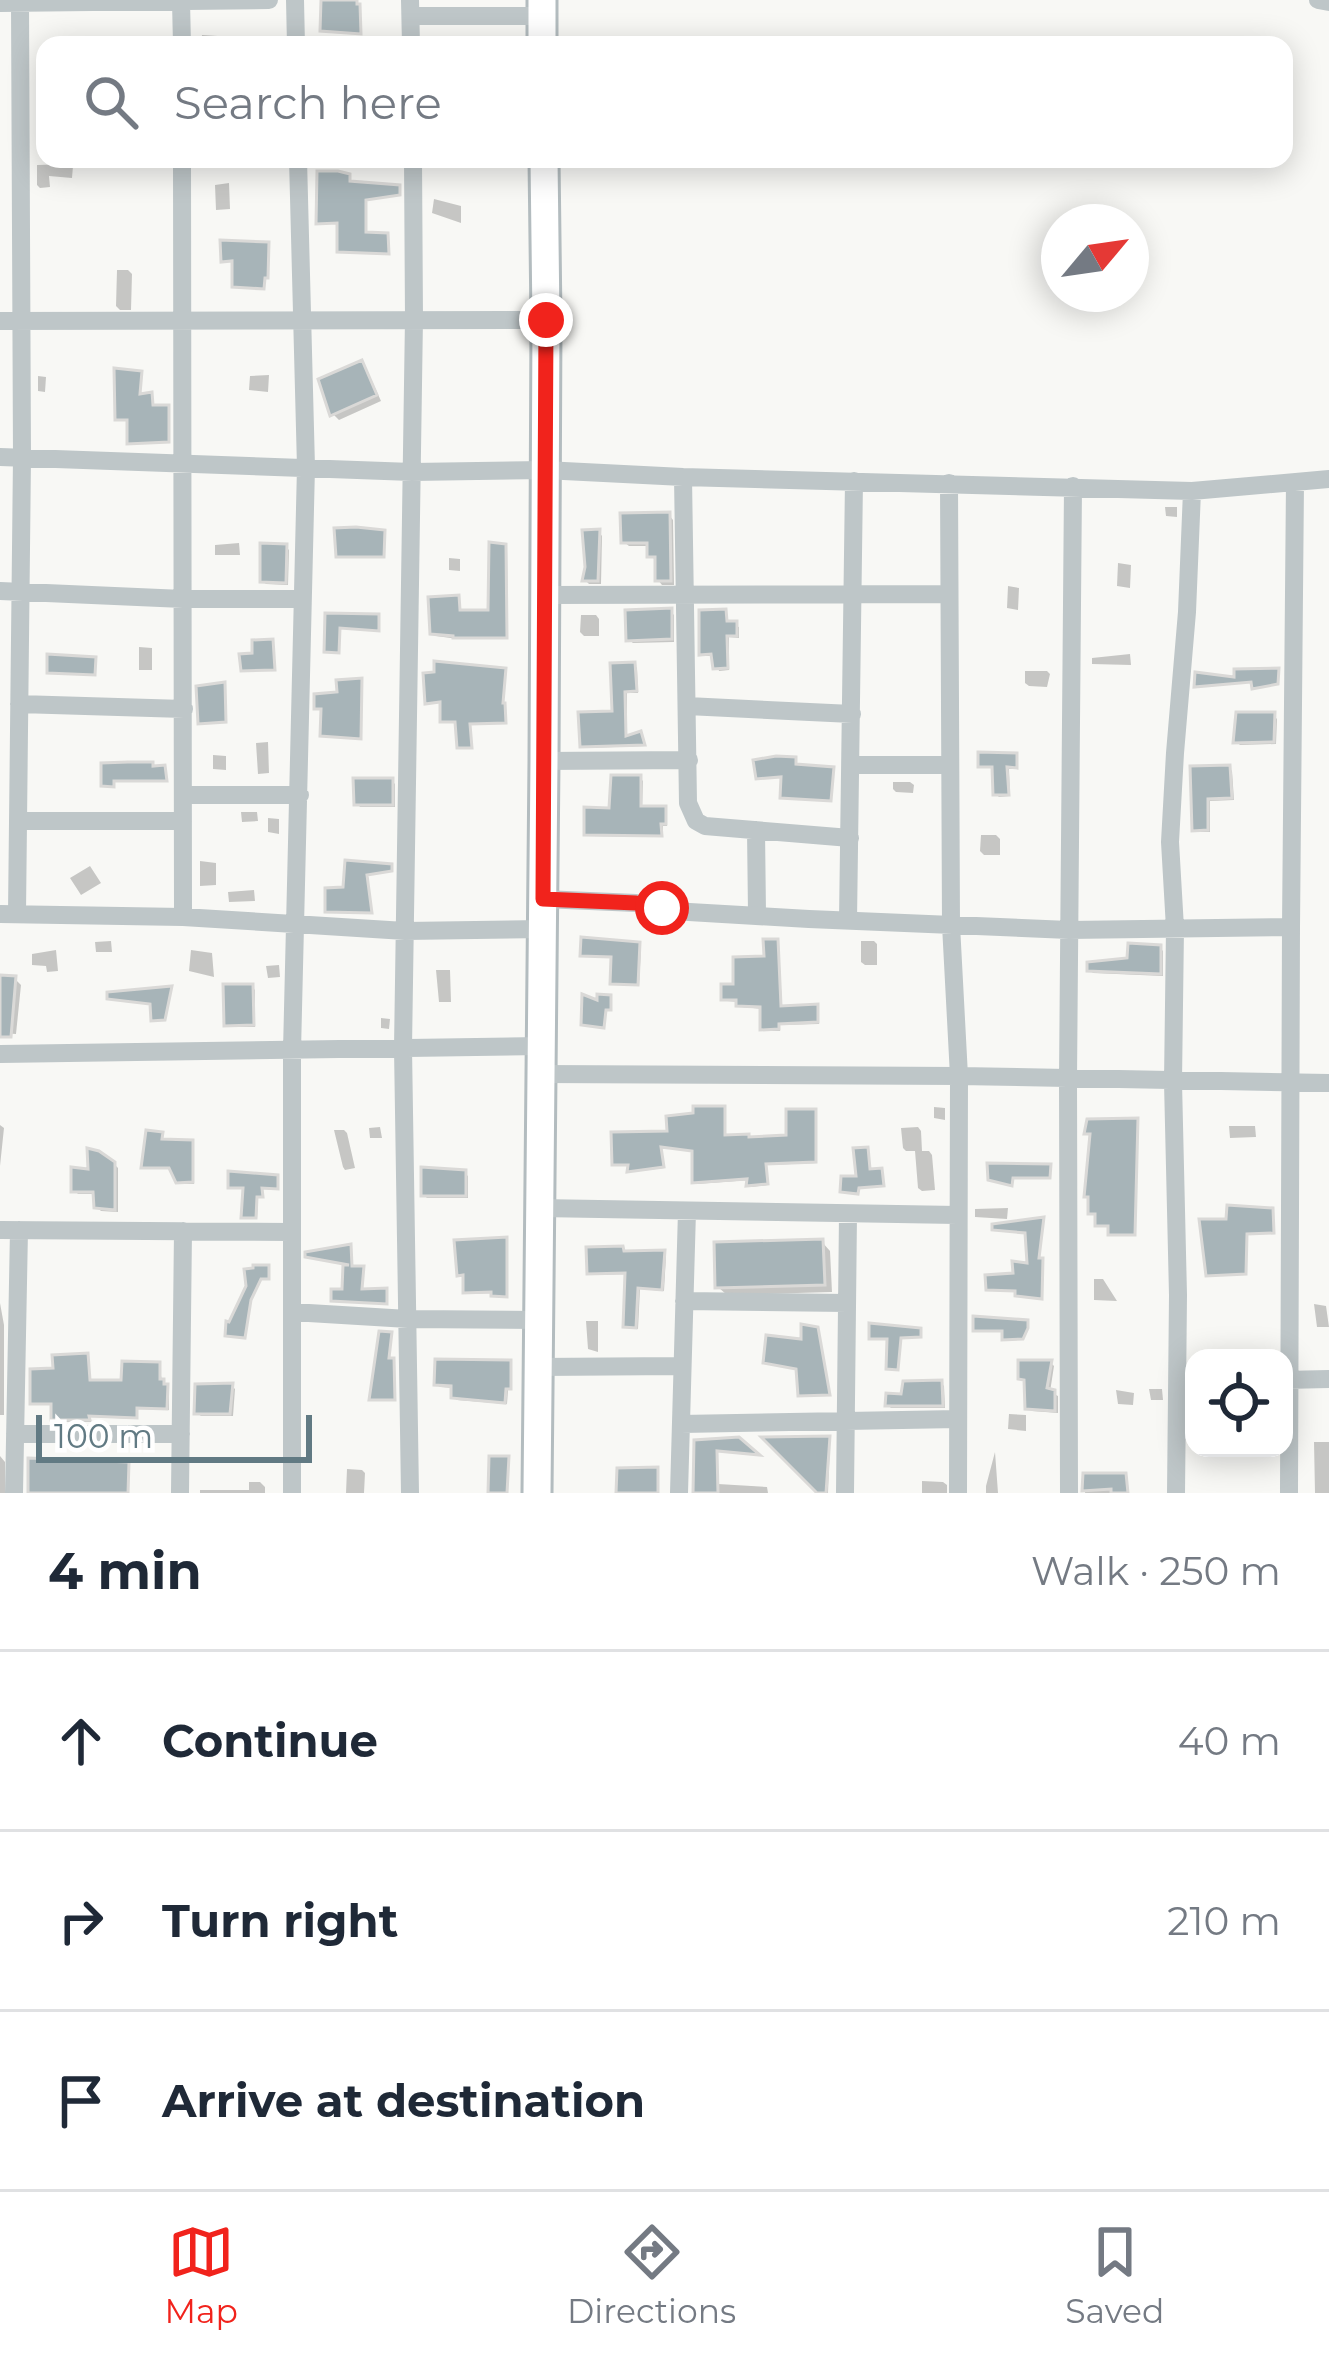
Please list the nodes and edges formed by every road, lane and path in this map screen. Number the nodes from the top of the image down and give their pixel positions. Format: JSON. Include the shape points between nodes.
{"nodes":[{"id":1,"x":269,"y":0,"type":"edge"},
{"id":2,"x":296,"y":0,"type":"edge"},
{"id":3,"x":1318,"y":0,"type":"edge"},
{"id":4,"x":182,"y":1,"type":"edge"},
{"id":5,"x":1329,"y":2,"type":"edge"},
{"id":6,"x":10,"y":3,"type":"edge"},
{"id":7,"x":411,"y":8,"type":"edge"},
{"id":8,"x":542,"y":20,"type":"edge"},
{"id":9,"x":182,"y":36,"type":"edge"},
{"id":10,"x":296,"y":36,"type":"edge"},
{"id":11,"x":182,"y":168,"type":"edge"},
{"id":12,"x":298,"y":168,"type":"edge"},
{"id":13,"x":413,"y":168,"type":"edge"},
{"id":14,"x":544,"y":168,"type":"edge"},
{"id":15,"x":414,"y":318,"type":"junction"},
{"id":16,"x":182,"y":319,"type":"junction"},
{"id":17,"x":300,"y":320,"type":"junction"},
{"id":18,"x":546,"y":320,"type":"junction"},
{"id":19,"x":0,"y":321,"type":"edge"},
{"id":20,"x":22,"y":321,"type":"junction"},
{"id":21,"x":0,"y":457,"type":"edge"},
{"id":22,"x":22,"y":457,"type":"junction"},
{"id":23,"x":183,"y":464,"type":"junction"},
{"id":24,"x":306,"y":467,"type":"junction"},
{"id":25,"x":544,"y":470,"type":"junction"},
{"id":26,"x":412,"y":472,"type":"junction"},
{"id":27,"x":683,"y":477,"type":"junction"},
{"id":28,"x":1329,"y":479,"type":"edge"},
{"id":29,"x":854,"y":481,"type":"junction"},
{"id":30,"x":1294,"y":482,"type":"junction"},
{"id":31,"x":949,"y":483,"type":"junction"},
{"id":32,"x":1073,"y":486,"type":"junction"},
{"id":33,"x":1192,"y":491,"type":"junction"},
{"id":34,"x":10,"y":591,"type":"edge"},
{"id":35,"x":949,"y":594,"type":"junction"},
{"id":36,"x":545,"y":595,"type":"junction"},
{"id":37,"x":853,"y":595,"type":"junction"},
{"id":38,"x":685,"y":596,"type":"junction"},
{"id":39,"x":183,"y":599,"type":"junction"},
{"id":40,"x":301,"y":599,"type":"junction"},
{"id":41,"x":19,"y":704,"type":"junction"},
{"id":42,"x":687,"y":706,"type":"junction"},
{"id":43,"x":184,"y":709,"type":"junction"},
{"id":44,"x":852,"y":714,"type":"junction"},
{"id":45,"x":689,"y":760,"type":"junction"},
{"id":46,"x":544,"y":761,"type":"junction"},
{"id":47,"x":851,"y":765,"type":"junction"},
{"id":48,"x":949,"y":765,"type":"junction"},
{"id":49,"x":9,"y":767,"type":"edge"},
{"id":50,"x":183,"y":795,"type":"junction"},
{"id":51,"x":300,"y":795,"type":"junction"},
{"id":52,"x":18,"y":821,"type":"junction"},
{"id":53,"x":184,"y":821,"type":"junction"},
{"id":54,"x":756,"y":830,"type":"junction"},
{"id":55,"x":850,"y":838,"type":"junction"},
{"id":56,"x":543,"y":899,"type":"junction"},
{"id":57,"x":8,"y":914,"type":"edge"},
{"id":58,"x":757,"y":914,"type":"junction"},
{"id":59,"x":183,"y":917,"type":"junction"},
{"id":60,"x":848,"y":921,"type":"junction"},
{"id":61,"x":951,"y":925,"type":"junction"},
{"id":62,"x":296,"y":926,"type":"junction"},
{"id":63,"x":1291,"y":927,"type":"junction"},
{"id":64,"x":1175,"y":928,"type":"junction"},
{"id":65,"x":543,"y":929,"type":"junction"},
{"id":66,"x":1070,"y":930,"type":"junction"},
{"id":67,"x":405,"y":931,"type":"junction"},
{"id":68,"x":403,"y":1048,"type":"junction"},
{"id":69,"x":292,"y":1051,"type":"junction"},
{"id":70,"x":0,"y":1054,"type":"edge"},
{"id":71,"x":540,"y":1060,"type":"junction"},
{"id":72,"x":959,"y":1076,"type":"junction"},
{"id":73,"x":1068,"y":1079,"type":"junction"},
{"id":74,"x":1173,"y":1082,"type":"junction"},
{"id":75,"x":1289,"y":1083,"type":"junction"},
{"id":76,"x":1329,"y":1083,"type":"edge"},
{"id":77,"x":539,"y":1208,"type":"junction"},
{"id":78,"x":687,"y":1211,"type":"junction"},
{"id":79,"x":848,"y":1214,"type":"junction"},
{"id":80,"x":957,"y":1216,"type":"junction"},
{"id":81,"x":10,"y":1230,"type":"edge"},
{"id":82,"x":184,"y":1231,"type":"junction"},
{"id":83,"x":292,"y":1232,"type":"junction"},
{"id":84,"x":684,"y":1301,"type":"junction"},
{"id":85,"x":847,"y":1304,"type":"junction"},
{"id":86,"x":292,"y":1312,"type":"junction"},
{"id":87,"x":408,"y":1319,"type":"junction"},
{"id":88,"x":538,"y":1320,"type":"junction"},
{"id":89,"x":1288,"y":1349,"type":"edge"},
{"id":90,"x":1185,"y":1357,"type":"edge"},
{"id":91,"x":682,"y":1366,"type":"junction"},
{"id":92,"x":537,"y":1367,"type":"junction"},
{"id":93,"x":1329,"y":1379,"type":"edge"},
{"id":94,"x":1293,"y":1380,"type":"edge"},
{"id":95,"x":1185,"y":1391,"type":"edge"},
{"id":96,"x":958,"y":1419,"type":"junction"},
{"id":97,"x":846,"y":1422,"type":"junction"},
{"id":98,"x":681,"y":1424,"type":"junction"},
{"id":99,"x":15,"y":1434,"type":"junction"},
{"id":100,"x":181,"y":1434,"type":"junction"},
{"id":101,"x":1289,"y":1457,"type":"edge"},
{"id":102,"x":14,"y":1493,"type":"edge"},
{"id":103,"x":181,"y":1493,"type":"edge"},
{"id":104,"x":292,"y":1493,"type":"edge"},
{"id":105,"x":410,"y":1493,"type":"edge"},
{"id":106,"x":537,"y":1493,"type":"edge"},
{"id":107,"x":679,"y":1493,"type":"edge"},
{"id":108,"x":845,"y":1493,"type":"edge"},
{"id":109,"x":958,"y":1493,"type":"edge"},
{"id":110,"x":1069,"y":1493,"type":"edge"},
{"id":111,"x":1176,"y":1493,"type":"edge"},
{"id":112,"x":1289,"y":1493,"type":"edge"}],
"edges":[{"from":1,"to":4,"type":"street"},
{"from":2,"to":10,"type":"street"},
{"from":3,"to":5,"type":"street"},
{"from":4,"to":6,"type":"street"},
{"from":4,"to":9,"type":"street"},
{"from":6,"to":20,"type":"street"},
{"from":7,"to":8,"type":"street"},
{"from":11,"to":16,"type":"street"},
{"from":12,"to":17,"type":"street"},
{"from":13,"to":15,"type":"street"},
{"from":14,"to":18,"type":"main road"},
{"from":15,"to":17,"type":"street"},
{"from":15,"to":18,"type":"street"},
{"from":15,"to":26,"type":"street"},
{"from":16,"to":17,"type":"street"},
{"from":16,"to":20,"type":"street"},
{"from":16,"to":23,"type":"street"},
{"from":17,"to":24,"type":"street"},
{"from":18,"to":25,"type":"main road"},
{"from":19,"to":20,"type":"street"},
{"from":20,"to":22,"type":"street"},
{"from":21,"to":22,"type":"street"},
{"from":22,"to":23,"type":"street"},
{"from":22,"to":34,"type":"street"},
{"from":23,"to":24,"type":"street"},
{"from":23,"to":39,"type":"street"},
{"from":24,"to":26,"type":"street"},
{"from":24,"to":40,"type":"street"},
{"from":25,"to":26,"type":"street"},
{"from":25,"to":27,"type":"street"},
{"from":25,"to":36,"type":"main road"},
{"from":26,"to":67,"type":"street"},
{"from":27,"to":29,"type":"street"},
{"from":27,"to":38,"type":"street"},
{"from":28,"to":30,"type":"street"},
{"from":29,"to":31,"type":"street"},
{"from":29,"to":37,"type":"street"},
{"from":30,"to":33,"type":"street"},
{"from":30,"to":63,"type":"street"},
{"from":31,"to":32,"type":"street"},
{"from":31,"to":35,"type":"street"},
{"from":32,"to":33,"type":"street"},
{"from":32,"to":66,"type":"street"},
{"from":33,"to":64,"type":"street","via":[[1170,842]]},
{"from":34,"to":39,"type":"street"},
{"from":34,"to":41,"type":"street"},
{"from":35,"to":37,"type":"street"},
{"from":35,"to":48,"type":"street"},
{"from":36,"to":38,"type":"street"},
{"from":36,"to":46,"type":"main road"},
{"from":37,"to":38,"type":"street"},
{"from":37,"to":44,"type":"street"},
{"from":38,"to":42,"type":"street"},
{"from":39,"to":40,"type":"street"},
{"from":39,"to":43,"type":"street"},
{"from":40,"to":51,"type":"street"},
{"from":41,"to":43,"type":"street"},
{"from":41,"to":49,"type":"street"},
{"from":42,"to":44,"type":"street"},
{"from":42,"to":45,"type":"street"},
{"from":43,"to":50,"type":"street"},
{"from":44,"to":47,"type":"street"},
{"from":45,"to":46,"type":"street"},
{"from":45,"to":54,"type":"street","via":[[695,821]]},
{"from":46,"to":56,"type":"main road"},
{"from":47,"to":48,"type":"street"},
{"from":47,"to":55,"type":"street"},
{"from":48,"to":61,"type":"street"},
{"from":49,"to":52,"type":"street"},
{"from":50,"to":51,"type":"street"},
{"from":50,"to":53,"type":"street"},
{"from":51,"to":62,"type":"street"},
{"from":52,"to":53,"type":"street"},
{"from":52,"to":57,"type":"street"},
{"from":53,"to":59,"type":"street"},
{"from":54,"to":55,"type":"street"},
{"from":54,"to":58,"type":"street"},
{"from":55,"to":60,"type":"street"},
{"from":56,"to":58,"type":"street"},
{"from":56,"to":65,"type":"main road"},
{"from":57,"to":59,"type":"street"},
{"from":58,"to":60,"type":"street"},
{"from":59,"to":62,"type":"street"},
{"from":60,"to":61,"type":"street"},
{"from":61,"to":66,"type":"street"},
{"from":61,"to":72,"type":"street"},
{"from":62,"to":67,"type":"street"},
{"from":62,"to":69,"type":"street"},
{"from":63,"to":64,"type":"street"},
{"from":63,"to":75,"type":"street"},
{"from":64,"to":66,"type":"street"},
{"from":64,"to":74,"type":"street"},
{"from":65,"to":67,"type":"street"},
{"from":65,"to":71,"type":"main road"},
{"from":66,"to":73,"type":"street"},
{"from":67,"to":68,"type":"street"},
{"from":68,"to":69,"type":"street"},
{"from":68,"to":71,"type":"street"},
{"from":68,"to":87,"type":"street"},
{"from":69,"to":70,"type":"street"},
{"from":69,"to":83,"type":"street"},
{"from":71,"to":72,"type":"street"},
{"from":71,"to":77,"type":"main road"},
{"from":72,"to":73,"type":"street"},
{"from":72,"to":80,"type":"street"},
{"from":73,"to":74,"type":"street"},
{"from":73,"to":110,"type":"street"},
{"from":74,"to":75,"type":"street"},
{"from":74,"to":90,"type":"street"},
{"from":75,"to":76,"type":"street"},
{"from":75,"to":89,"type":"street"},
{"from":77,"to":78,"type":"street"},
{"from":77,"to":88,"type":"main road"},
{"from":78,"to":79,"type":"street"},
{"from":78,"to":84,"type":"street"},
{"from":79,"to":80,"type":"street"},
{"from":79,"to":85,"type":"street"},
{"from":80,"to":96,"type":"street"},
{"from":81,"to":82,"type":"street"},
{"from":81,"to":99,"type":"street"},
{"from":82,"to":83,"type":"street"},
{"from":82,"to":100,"type":"street"},
{"from":83,"to":86,"type":"street"},
{"from":84,"to":85,"type":"street"},
{"from":84,"to":91,"type":"street"},
{"from":85,"to":97,"type":"street"},
{"from":86,"to":87,"type":"street"},
{"from":86,"to":104,"type":"street"},
{"from":87,"to":88,"type":"street"},
{"from":87,"to":105,"type":"street"},
{"from":88,"to":92,"type":"main road"},
{"from":91,"to":92,"type":"street"},
{"from":91,"to":98,"type":"street"},
{"from":92,"to":106,"type":"main road"},
{"from":93,"to":94,"type":"street"},
{"from":95,"to":111,"type":"street"},
{"from":96,"to":97,"type":"street"},
{"from":96,"to":109,"type":"street"},
{"from":97,"to":98,"type":"street"},
{"from":97,"to":108,"type":"street"},
{"from":98,"to":107,"type":"street"},
{"from":99,"to":100,"type":"street"},
{"from":99,"to":102,"type":"street"},
{"from":100,"to":103,"type":"street"},
{"from":101,"to":112,"type":"street"}]}
